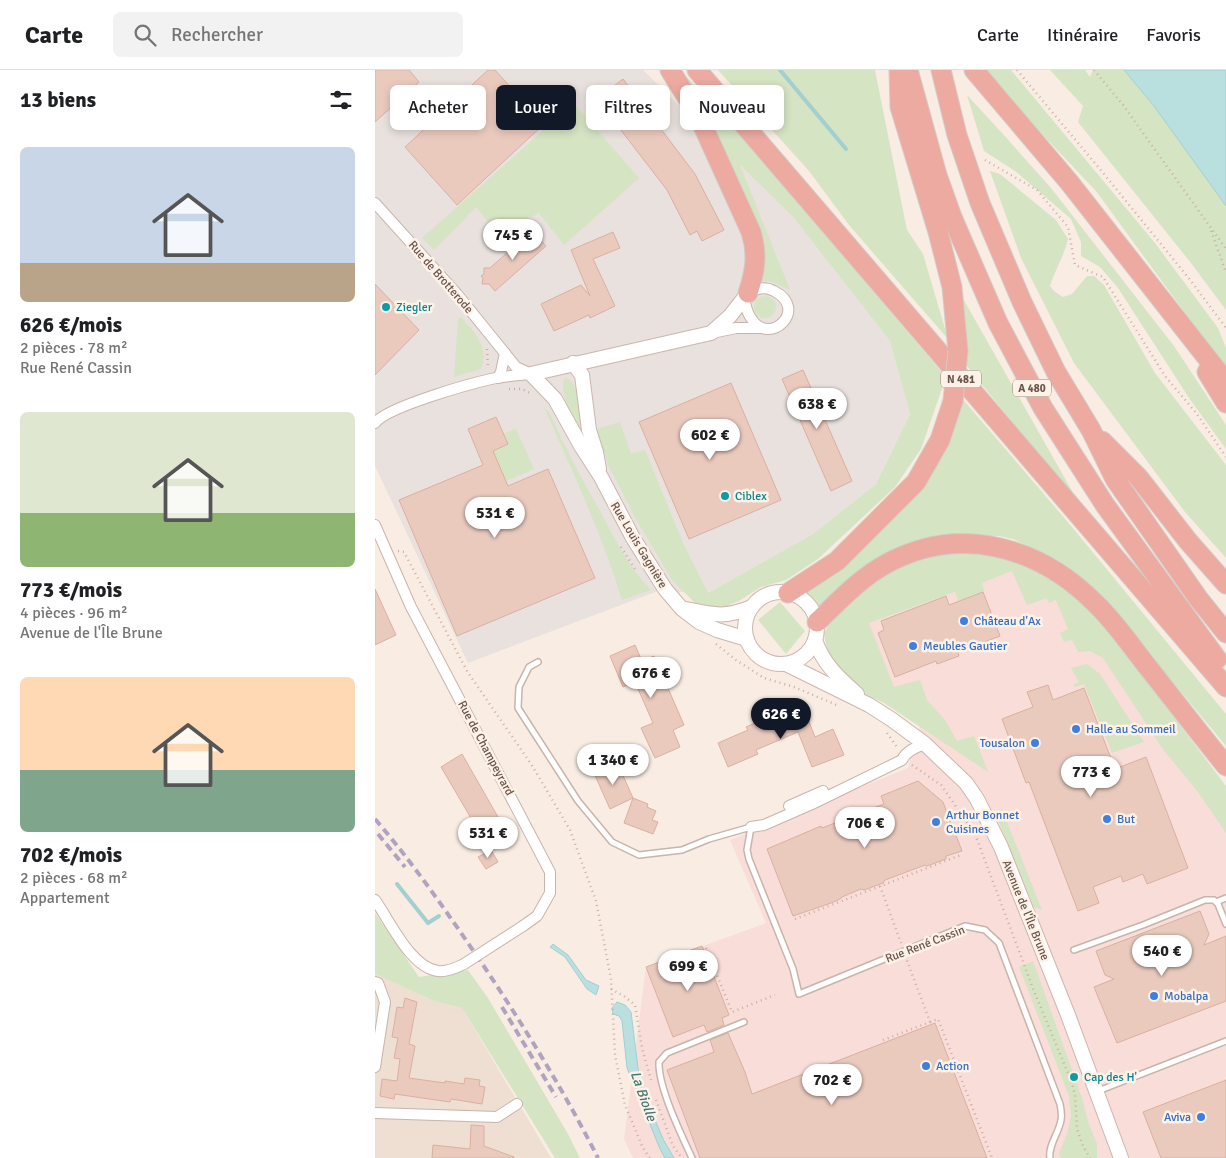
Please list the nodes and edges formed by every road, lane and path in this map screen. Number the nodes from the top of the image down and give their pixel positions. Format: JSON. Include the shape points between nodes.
{"nodes":[{"id":1,"x":670,"y":70,"type":"edge"},
{"id":2,"x":697,"y":70,"type":"edge"},
{"id":3,"x":899,"y":70,"type":"edge"},
{"id":4,"x":908,"y":70,"type":"edge"},
{"id":5,"x":941,"y":70,"type":"edge"},
{"id":6,"x":974,"y":70,"type":"edge"},
{"id":7,"x":1017,"y":70,"type":"edge"},
{"id":8,"x":1094,"y":70,"type":"edge"},
{"id":9,"x":985,"y":160,"type":"dead end"},
{"id":10,"x":375,"y":203,"type":"edge"},
{"id":11,"x":1210,"y":227,"type":"junction"},
{"id":12,"x":1226,"y":249,"type":"edge"},
{"id":13,"x":1226,"y":272,"type":"edge"},
{"id":14,"x":746,"y":297,"type":"junction"},
{"id":15,"x":1163,"y":303,"type":"junction"},
{"id":16,"x":761,"y":328,"type":"junction"},
{"id":17,"x":1226,"y":328,"type":"edge"},
{"id":18,"x":711,"y":333,"type":"junction"},
{"id":19,"x":505,"y":353,"type":"junction"},
{"id":20,"x":573,"y":363,"type":"junction"},
{"id":21,"x":531,"y":374,"type":"junction"},
{"id":22,"x":498,"y":378,"type":"junction"},
{"id":23,"x":1226,"y":382,"type":"edge"},
{"id":24,"x":505,"y":388,"type":"dead end"},
{"id":25,"x":531,"y":393,"type":"dead end"},
{"id":26,"x":1226,"y":403,"type":"edge"},
{"id":27,"x":375,"y":422,"type":"edge"},
{"id":28,"x":1091,"y":430,"type":"junction"},
{"id":29,"x":1226,"y":456,"type":"edge"},
{"id":30,"x":601,"y":477,"type":"junction"},
{"id":31,"x":375,"y":525,"type":"edge"},
{"id":32,"x":387,"y":551,"type":"junction"},
{"id":33,"x":1226,"y":584,"type":"edge"},
{"id":34,"x":788,"y":593,"type":"junction"},
{"id":35,"x":752,"y":607,"type":"junction"},
{"id":36,"x":683,"y":608,"type":"junction"},
{"id":37,"x":816,"y":631,"type":"junction"},
{"id":38,"x":1226,"y":634,"type":"edge"},
{"id":39,"x":747,"y":638,"type":"junction"},
{"id":40,"x":714,"y":643,"type":"dead end"},
{"id":41,"x":538,"y":662,"type":"dead end"},
{"id":42,"x":786,"y":664,"type":"junction"},
{"id":43,"x":1226,"y":671,"type":"edge"},
{"id":44,"x":1226,"y":687,"type":"edge"},
{"id":45,"x":869,"y":705,"type":"junction"},
{"id":46,"x":846,"y":710,"type":"dead end"},
{"id":47,"x":885,"y":730,"type":"dead end"},
{"id":48,"x":925,"y":744,"type":"junction"},
{"id":49,"x":901,"y":751,"type":"junction"},
{"id":50,"x":913,"y":766,"type":"dead end"},
{"id":51,"x":1226,"y":766,"type":"edge"},
{"id":52,"x":751,"y":827,"type":"junction"},
{"id":53,"x":961,"y":854,"type":"dead end"},
{"id":54,"x":880,"y":886,"type":"junction"},
{"id":55,"x":1226,"y":898,"type":"edge"},
{"id":56,"x":375,"y":900,"type":"edge"},
{"id":57,"x":1216,"y":902,"type":"junction"},
{"id":58,"x":795,"y":919,"type":"dead end"},
{"id":59,"x":1226,"y":924,"type":"edge"},
{"id":60,"x":706,"y":948,"type":"dead end"},
{"id":61,"x":1074,"y":950,"type":"dead end"},
{"id":62,"x":903,"y":952,"type":"junction"},
{"id":63,"x":1021,"y":957,"type":"junction"},
{"id":64,"x":1015,"y":958,"type":"dead end"},
{"id":65,"x":375,"y":982,"type":"edge"},
{"id":66,"x":611,"y":989,"type":"junction"},
{"id":67,"x":775,"y":995,"type":"dead end"},
{"id":68,"x":744,"y":1022,"type":"dead end"},
{"id":69,"x":930,"y":1022,"type":"junction"},
{"id":70,"x":883,"y":1040,"type":"dead end"},
{"id":71,"x":1226,"y":1041,"type":"edge"},
{"id":72,"x":375,"y":1067,"type":"edge"},
{"id":73,"x":652,"y":1084,"type":"dead end"},
{"id":74,"x":1095,"y":1092,"type":"junction"},
{"id":75,"x":654,"y":1093,"type":"dead end"},
{"id":76,"x":517,"y":1104,"type":"dead end"},
{"id":77,"x":375,"y":1114,"type":"edge"},
{"id":78,"x":650,"y":1158,"type":"edge"},
{"id":79,"x":681,"y":1158,"type":"edge"},
{"id":80,"x":692,"y":1158,"type":"edge"},
{"id":81,"x":992,"y":1158,"type":"edge"},
{"id":82,"x":1049,"y":1158,"type":"edge"},
{"id":83,"x":1090,"y":1158,"type":"edge"},
{"id":84,"x":1121,"y":1158,"type":"edge"}],
"edges":[{"from":1,"to":14,"type":"highway","via":[[698,114],[755,243],[756,266]]},
{"from":2,"to":44,"type":"highway","number":"N 481"},
{"from":3,"to":34,"type":"highway","bridge":true,"via":[[900,107],[951,286],[958,351],[953,401],[939,440],[916,482],[837,560]]},
{"from":4,"to":43,"type":"highway","number":"A 480","via":[[937,175],[998,323],[1043,408],[1105,505]]},
{"from":5,"to":28,"type":"highway","number":"A 480","via":[[957,135],[1002,257],[1056,372]]},
{"from":6,"to":15,"type":"highway","via":[[1069,182]]},
{"from":7,"to":17,"type":"path"},
{"from":8,"to":11,"type":"path","via":[[1123,105]]},
{"from":9,"to":29,"type":"path","via":[[1037,190],[1069,227],[1075,265],[1103,276],[1165,376]]},
{"from":10,"to":19,"type":"street","name":"Rue de Brotterode"},
{"from":11,"to":12,"type":"path"},
{"from":11,"to":13,"type":"path"},
{"from":14,"to":16,"type":"street","via":[[750,318]]},
{"from":14,"to":16,"type":"street","via":[[756,289],[765,288],[780,295],[788,306],[784,323],[776,328]]},
{"from":14,"to":18,"type":"street"},
{"from":15,"to":23,"type":"highway"},
{"from":15,"to":26,"type":"highway"},
{"from":16,"to":18,"type":"street"},
{"from":18,"to":20,"type":"street"},
{"from":19,"to":21,"type":"street","name":"Rue de Brotterode","via":[[516,367]]},
{"from":19,"to":22,"type":"street"},
{"from":20,"to":21,"type":"street"},
{"from":20,"to":30,"type":"street","name":"Rue Louis Gagnière","via":[[582,376],[589,430]]},
{"from":21,"to":22,"type":"street"},
{"from":21,"to":30,"type":"street","name":"Rue Louis Gagnière","via":[[555,399]]},
{"from":22,"to":27,"type":"street","via":[[409,404],[379,417]]},
{"from":24,"to":25,"type":"path"},
{"from":28,"to":33,"type":"highway","via":[[1139,478],[1188,542]]},
{"from":28,"to":38,"type":"highway","number":"A 480","via":[[1115,479]]},
{"from":30,"to":36,"type":"street","name":"Rue Louis Gagnière","via":[[660,583]]},
{"from":31,"to":32,"type":"street","name":"Rue de Champeyrard"},
{"from":32,"to":56,"type":"street","name":"Rue de Champeyrard","bridge":true,"via":[[411,607],[551,872],[550,893],[537,916],[452,970],[438,971],[411,955]]},
{"from":32,"to":66,"type":"path","via":[[404,552],[467,671],[533,767],[570,830],[596,901]]},
{"from":34,"to":35,"type":"street","via":[[768,595]]},
{"from":34,"to":37,"type":"street","via":[[807,603],[813,612]]},
{"from":35,"to":36,"type":"street","via":[[720,616]]},
{"from":35,"to":39,"type":"street","via":[[745,627]]},
{"from":36,"to":39,"type":"street","name":"Rue Louis Gagnière","via":[[699,622]]},
{"from":37,"to":42,"type":"street","via":[[811,649]]},
{"from":37,"to":45,"type":"street","name":"Avenue de l'Île Brune","via":[[819,652],[831,670]]},
{"from":37,"to":51,"type":"highway","via":[[843,596],[884,565],[902,556],[945,544],[970,544],[1014,551],[1054,570],[1096,604]]},
{"from":39,"to":42,"type":"street","via":[[751,648],[766,661]]},
{"from":40,"to":46,"type":"path","via":[[764,678],[794,687]]},
{"from":41,"to":52,"type":"lane","via":[[529,667],[519,687],[518,708],[578,801],[612,842],[639,855],[682,850]]},
{"from":42,"to":45,"type":"street","name":"Avenue de l'Île Brune"},
{"from":45,"to":48,"type":"street","name":"Avenue de l'Île Brune"},
{"from":47,"to":49,"type":"path"},
{"from":48,"to":49,"type":"street"},
{"from":48,"to":74,"type":"street","name":"Avenue de l'Île Brune","via":[[967,783],[1001,847]]},
{"from":49,"to":52,"type":"street","via":[[902,760],[812,804],[764,825]]},
{"from":50,"to":63,"type":"path","via":[[941,785],[975,834]]},
{"from":52,"to":62,"type":"lane","name":"Rue René Cassin","via":[[747,850],[749,859],[793,969],[799,994]]},
{"from":53,"to":54,"type":"path"},
{"from":54,"to":58,"type":"path"},
{"from":54,"to":62,"type":"path"},
{"from":55,"to":57,"type":"lane"},
{"from":57,"to":59,"type":"lane"},
{"from":57,"to":61,"type":"lane","via":[[1205,900]]},
{"from":60,"to":67,"type":"path","via":[[732,1012]]},
{"from":62,"to":69,"type":"path"},
{"from":62,"to":82,"type":"lane","name":"Rue René Cassin","via":[[965,926],[985,930],[999,943],[1061,1104],[1061,1120]]},
{"from":63,"to":64,"type":"path"},
{"from":63,"to":83,"type":"path","via":[[1072,1083],[1077,1130]]},
{"from":65,"to":72,"type":"street","via":[[379,983],[385,1002]]},
{"from":66,"to":73,"type":"path","via":[[635,1005]]},
{"from":66,"to":78,"type":"path","via":[[615,1055],[625,1105]]},
{"from":68,"to":80,"type":"lane","via":[[667,1053],[659,1062],[661,1081]]},
{"from":69,"to":70,"type":"path"},
{"from":69,"to":81,"type":"path","via":[[938,1019]]},
{"from":71,"to":74,"type":"lane"},
{"from":74,"to":84,"type":"street","name":"Avenue de l'Île Brune"},
{"from":75,"to":79,"type":"path","via":[[673,1146]]},
{"from":76,"to":77,"type":"street","via":[[497,1117]]}]}
